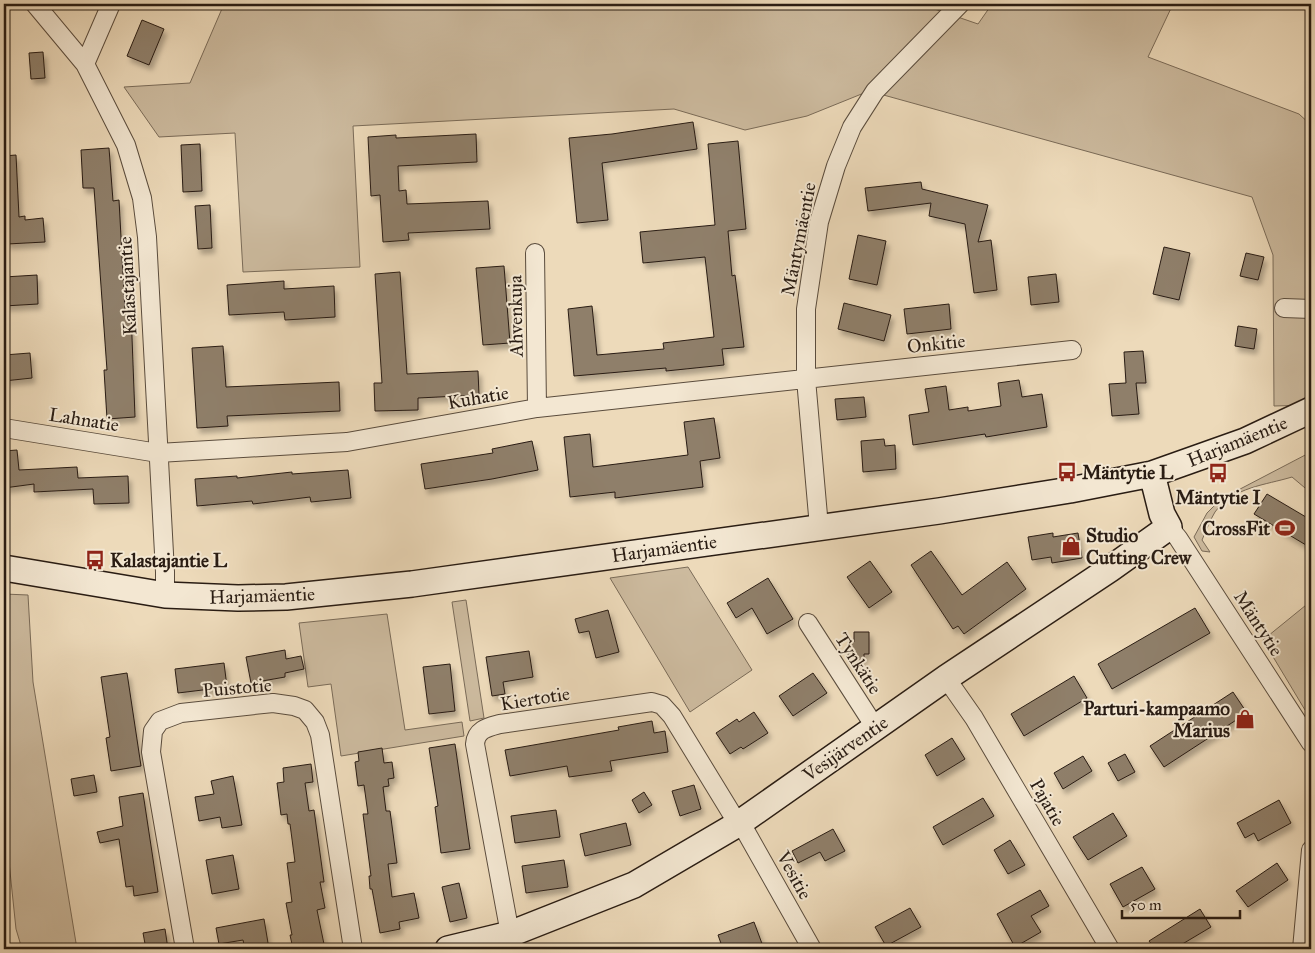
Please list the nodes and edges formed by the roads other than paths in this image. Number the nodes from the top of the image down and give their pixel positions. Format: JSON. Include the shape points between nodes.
{"nodes":[{"id":1,"x":34,"y":4,"type":"edge"},
{"id":2,"x":111,"y":4,"type":"edge"},
{"id":3,"x":960,"y":4,"type":"edge"},
{"id":4,"x":85,"y":64,"type":"junction"},
{"id":5,"x":535,"y":253,"type":"dead end"},
{"id":6,"x":1284,"y":308,"type":"dead end"},
{"id":7,"x":1311,"y":309,"type":"edge"},
{"id":8,"x":1072,"y":350,"type":"dead end"},
{"id":9,"x":806,"y":379,"type":"junction"},
{"id":10,"x":537,"y":408,"type":"junction"},
{"id":11,"x":1311,"y":410,"type":"edge"},
{"id":12,"x":4,"y":428,"type":"edge"},
{"id":13,"x":158,"y":452,"type":"junction"},
{"id":14,"x":1152,"y":474,"type":"junction"},
{"id":15,"x":819,"y":527,"type":"junction"},
{"id":16,"x":1169,"y":527,"type":"junction"},
{"id":17,"x":4,"y":568,"type":"edge"},
{"id":18,"x":165,"y":595,"type":"junction"},
{"id":19,"x":808,"y":623,"type":"dead end"},
{"id":20,"x":946,"y":678,"type":"junction"},
{"id":21,"x":875,"y":727,"type":"junction"},
{"id":22,"x":1311,"y":743,"type":"edge"},
{"id":23,"x":738,"y":824,"type":"junction"},
{"id":24,"x":1311,"y":850,"type":"edge"},
{"id":25,"x":513,"y":942,"type":"edge"},
{"id":26,"x":185,"y":949,"type":"edge"},
{"id":27,"x":353,"y":949,"type":"edge"},
{"id":28,"x":448,"y":949,"type":"edge"},
{"id":29,"x":812,"y":949,"type":"edge"},
{"id":30,"x":1110,"y":949,"type":"edge"},
{"id":31,"x":1302,"y":949,"type":"edge"}],
"edges":[{"from":1,"to":4,"type":"street","name":"Kalastajantie"},
{"from":2,"to":4,"type":"street"},
{"from":3,"to":9,"type":"street","name":"Mäntymäentie","via":[[875,91],[852,127],[836,166],[820,222],[806,309]]},
{"from":4,"to":13,"type":"street","name":"Kalastajantie","via":[[126,145],[142,198]]},
{"from":5,"to":10,"type":"street","name":"Ahvenkuja"},
{"from":6,"to":7,"type":"street"},
{"from":8,"to":9,"type":"street","name":"Onkitie"},
{"from":9,"to":10,"type":"street","name":"Kuhatie"},
{"from":9,"to":15,"type":"street","name":"Mäntymäentie"},
{"from":10,"to":13,"type":"street","name":"Kuhatie","via":[[347,442]]},
{"from":11,"to":14,"type":"street","name":"Harjamäentie","via":[[1245,441]]},
{"from":12,"to":13,"type":"street","name":"Lahnatie"},
{"from":13,"to":18,"type":"street","name":"Kalastajantie"},
{"from":14,"to":15,"type":"street","name":"Harjamäentie","via":[[940,511]]},
{"from":14,"to":16,"type":"street","via":[[1162,514]]},
{"from":15,"to":18,"type":"street","name":"Harjamäentie","via":[[412,584],[306,595],[238,598]]},
{"from":16,"to":20,"type":"street","name":"Vesijärventie"},
{"from":16,"to":22,"type":"street","name":"Mäntytie"},
{"from":17,"to":18,"type":"street","name":"Harjamäentie"},
{"from":19,"to":21,"type":"street","name":"Tynkätie"},
{"from":20,"to":21,"type":"street","name":"Vesijärventie"},
{"from":20,"to":30,"type":"street","name":"Pajatie","via":[[974,718]]},
{"from":21,"to":23,"type":"street","name":"Vesijärventie"},
{"from":23,"to":25,"type":"street","name":"Vesijärventie","via":[[634,885]]},
{"from":23,"to":25,"type":"street","name":"Kiertotie","via":[[672,716],[662,705],[639,703],[500,724],[482,730],[475,744]]},
{"from":23,"to":29,"type":"street","name":"Vesitie","via":[[746,832]]},
{"from":24,"to":31,"type":"street"},
{"from":25,"to":28,"type":"street","name":"Vesijärventie"},
{"from":26,"to":27,"type":"street","name":"Puistotie","via":[[151,752],[153,731],[160,721],[181,713],[273,703],[306,710],[316,722]]}]}
